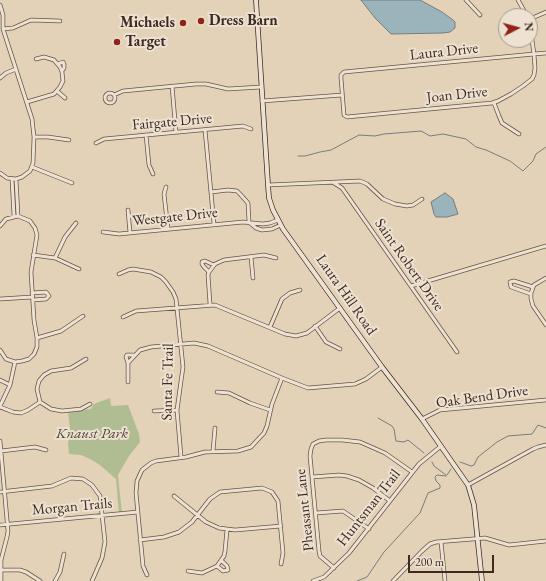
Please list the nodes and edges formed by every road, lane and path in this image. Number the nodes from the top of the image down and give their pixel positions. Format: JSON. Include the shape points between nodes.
{"nodes":[{"id":1,"x":256,"y":0,"type":"edge"},
{"id":2,"x":466,"y":0,"type":"edge"},
{"id":3,"x":0,"y":5,"type":"edge"},
{"id":4,"x":480,"y":16,"type":"dead end"},
{"id":5,"x":60,"y":21,"type":"dead end"},
{"id":6,"x":3,"y":29,"type":"junction"},
{"id":7,"x":533,"y":48,"type":"edge"},
{"id":8,"x":546,"y":53,"type":"edge"},
{"id":9,"x":534,"y":54,"type":"junction"},
{"id":10,"x":36,"y":59,"type":"dead end"},
{"id":11,"x":16,"y":69,"type":"junction"},
{"id":12,"x":0,"y":78,"type":"edge"},
{"id":13,"x":172,"y":86,"type":"junction"},
{"id":14,"x":261,"y":87,"type":"junction"},
{"id":15,"x":57,"y":91,"type":"junction"},
{"id":16,"x":114,"y":95,"type":"dead end"},
{"id":17,"x":342,"y":95,"type":"junction"},
{"id":18,"x":65,"y":98,"type":"dead end"},
{"id":19,"x":262,"y":101,"type":"junction"},
{"id":20,"x":27,"y":102,"type":"junction"},
{"id":21,"x":494,"y":103,"type":"junction"},
{"id":22,"x":251,"y":129,"type":"dead end"},
{"id":23,"x":205,"y":130,"type":"junction"},
{"id":24,"x":176,"y":132,"type":"junction"},
{"id":25,"x":519,"y":134,"type":"dead end"},
{"id":26,"x":146,"y":135,"type":"junction"},
{"id":27,"x":34,"y":137,"type":"junction"},
{"id":28,"x":69,"y":140,"type":"dead end"},
{"id":29,"x":96,"y":143,"type":"dead end"},
{"id":30,"x":32,"y":166,"type":"junction"},
{"id":31,"x":0,"y":173,"type":"edge"},
{"id":32,"x":153,"y":174,"type":"dead end"},
{"id":33,"x":14,"y":179,"type":"junction"},
{"id":34,"x":349,"y":182,"type":"junction"},
{"id":35,"x":72,"y":183,"type":"dead end"},
{"id":36,"x":334,"y":183,"type":"junction"},
{"id":37,"x":268,"y":185,"type":"junction"},
{"id":38,"x":166,"y":187,"type":"dead end"},
{"id":39,"x":344,"y":191,"type":"junction"},
{"id":40,"x":211,"y":192,"type":"junction"},
{"id":41,"x":422,"y":199,"type":"dead end"},
{"id":42,"x":128,"y":210,"type":"dead end"},
{"id":43,"x":14,"y":216,"type":"junction"},
{"id":44,"x":18,"y":216,"type":"junction"},
{"id":45,"x":278,"y":220,"type":"junction"},
{"id":46,"x":249,"y":222,"type":"junction"},
{"id":47,"x":76,"y":223,"type":"dead end"},
{"id":48,"x":214,"y":224,"type":"junction"},
{"id":49,"x":0,"y":226,"type":"edge"},
{"id":50,"x":281,"y":226,"type":"junction"},
{"id":51,"x":168,"y":229,"type":"junction"},
{"id":52,"x":103,"y":232,"type":"dead end"},
{"id":53,"x":130,"y":233,"type":"junction"},
{"id":54,"x":546,"y":246,"type":"edge"},
{"id":55,"x":33,"y":255,"type":"junction"},
{"id":56,"x":251,"y":257,"type":"junction"},
{"id":57,"x":55,"y":258,"type":"junction"},
{"id":58,"x":276,"y":258,"type":"dead end"},
{"id":59,"x":214,"y":265,"type":"junction"},
{"id":60,"x":79,"y":268,"type":"dead end"},
{"id":61,"x":209,"y":272,"type":"junction"},
{"id":62,"x":119,"y":274,"type":"dead end"},
{"id":63,"x":253,"y":278,"type":"dead end"},
{"id":64,"x":546,"y":278,"type":"edge"},
{"id":65,"x":411,"y":286,"type":"junction"},
{"id":66,"x":533,"y":287,"type":"junction"},
{"id":67,"x":300,"y":290,"type":"dead end"},
{"id":68,"x":531,"y":294,"type":"junction"},
{"id":69,"x":32,"y":296,"type":"junction"},
{"id":70,"x":0,"y":299,"type":"edge"},
{"id":71,"x":210,"y":304,"type":"junction"},
{"id":72,"x":178,"y":307,"type":"junction"},
{"id":73,"x":340,"y":308,"type":"junction"},
{"id":74,"x":83,"y":316,"type":"dead end"},
{"id":75,"x":123,"y":316,"type":"dead end"},
{"id":76,"x":546,"y":325,"type":"edge"},
{"id":77,"x":315,"y":326,"type":"junction"},
{"id":78,"x":270,"y":327,"type":"junction"},
{"id":79,"x":37,"y":338,"type":"junction"},
{"id":80,"x":181,"y":344,"type":"junction"},
{"id":81,"x":340,"y":349,"type":"dead end"},
{"id":82,"x":0,"y":350,"type":"edge"},
{"id":83,"x":457,"y":352,"type":"dead end"},
{"id":84,"x":134,"y":355,"type":"junction"},
{"id":85,"x":86,"y":359,"type":"dead end"},
{"id":86,"x":15,"y":362,"type":"junction"},
{"id":87,"x":128,"y":363,"type":"junction"},
{"id":88,"x":382,"y":366,"type":"junction"},
{"id":89,"x":282,"y":378,"type":"junction"},
{"id":90,"x":0,"y":380,"type":"edge"},
{"id":91,"x":128,"y":382,"type":"dead end"},
{"id":92,"x":10,"y":385,"type":"junction"},
{"id":93,"x":217,"y":392,"type":"dead end"},
{"id":94,"x":546,"y":400,"type":"edge"},
{"id":95,"x":40,"y":402,"type":"junction"},
{"id":96,"x":90,"y":404,"type":"dead end"},
{"id":97,"x":0,"y":406,"type":"edge"},
{"id":98,"x":177,"y":410,"type":"junction"},
{"id":99,"x":270,"y":410,"type":"junction"},
{"id":100,"x":154,"y":411,"type":"dead end"},
{"id":101,"x":422,"y":419,"type":"junction"},
{"id":102,"x":215,"y":428,"type":"dead end"},
{"id":103,"x":0,"y":441,"type":"edge"},
{"id":104,"x":546,"y":445,"type":"edge"},
{"id":105,"x":441,"y":446,"type":"junction"},
{"id":106,"x":46,"y":450,"type":"dead end"},
{"id":107,"x":1,"y":451,"type":"junction"},
{"id":108,"x":213,"y":451,"type":"junction"},
{"id":109,"x":181,"y":458,"type":"junction"},
{"id":110,"x":412,"y":472,"type":"junction"},
{"id":111,"x":312,"y":477,"type":"junction"},
{"id":112,"x":468,"y":486,"type":"junction"},
{"id":113,"x":0,"y":492,"type":"edge"},
{"id":114,"x":5,"y":492,"type":"junction"},
{"id":115,"x":174,"y":496,"type":"dead end"},
{"id":116,"x":390,"y":501,"type":"junction"},
{"id":117,"x":138,"y":512,"type":"junction"},
{"id":118,"x":316,"y":513,"type":"junction"},
{"id":119,"x":102,"y":516,"type":"junction"},
{"id":120,"x":198,"y":516,"type":"junction"},
{"id":121,"x":7,"y":524,"type":"junction"},
{"id":122,"x":0,"y":525,"type":"edge"},
{"id":123,"x":281,"y":526,"type":"junction"},
{"id":124,"x":369,"y":529,"type":"junction"},
{"id":125,"x":227,"y":530,"type":"junction"},
{"id":126,"x":478,"y":538,"type":"junction"},
{"id":127,"x":140,"y":540,"type":"junction"},
{"id":128,"x":546,"y":541,"type":"edge"},
{"id":129,"x":442,"y":542,"type":"junction"},
{"id":130,"x":64,"y":554,"type":"dead end"},
{"id":131,"x":221,"y":560,"type":"junction"},
{"id":132,"x":281,"y":564,"type":"dead end"},
{"id":133,"x":217,"y":566,"type":"junction"},
{"id":134,"x":334,"y":568,"type":"junction"},
{"id":135,"x":0,"y":570,"type":"edge"},
{"id":136,"x":188,"y":571,"type":"dead end"},
{"id":137,"x":147,"y":575,"type":"dead end"},
{"id":138,"x":397,"y":577,"type":"junction"},
{"id":139,"x":1,"y":581,"type":"edge"},
{"id":140,"x":40,"y":581,"type":"edge"},
{"id":141,"x":55,"y":581,"type":"edge"},
{"id":142,"x":92,"y":581,"type":"edge"},
{"id":143,"x":314,"y":581,"type":"edge"},
{"id":144,"x":394,"y":581,"type":"edge"},
{"id":145,"x":400,"y":581,"type":"edge"},
{"id":146,"x":445,"y":581,"type":"edge"},
{"id":147,"x":482,"y":581,"type":"edge"}],
"edges":[{"from":1,"to":14,"type":"main road","name":"Laura Hill Road"},
{"from":2,"to":4,"type":"street"},
{"from":3,"to":6,"type":"street"},
{"from":5,"to":6,"type":"street","via":[[31,20]]},
{"from":6,"to":11,"type":"street"},
{"from":7,"to":9,"type":"street","name":"Joan Drive"},
{"from":8,"to":9,"type":"street","name":"Laura Drive"},
{"from":9,"to":17,"type":"street","name":"Laura Drive","via":[[344,72],[341,75]]},
{"from":9,"to":21,"type":"street","name":"Joan Drive","via":[[535,68],[532,78]]},
{"from":10,"to":15,"type":"street","via":[[49,58],[58,64],[63,81]]},
{"from":11,"to":12,"type":"street"},
{"from":11,"to":20,"type":"street"},
{"from":13,"to":14,"type":"street","via":[[204,84],[228,89]]},
{"from":13,"to":16,"type":"street","via":[[123,91]]},
{"from":13,"to":24,"type":"street"},
{"from":14,"to":19,"type":"main road","name":"Laura Hill Road"},
{"from":15,"to":18,"type":"street"},
{"from":15,"to":20,"type":"street","via":[[50,96]]},
{"from":17,"to":19,"type":"street"},
{"from":17,"to":21,"type":"street","name":"Joan Drive","via":[[344,114],[347,117]]},
{"from":19,"to":37,"type":"main road","name":"Laura Hill Road"},
{"from":20,"to":27,"type":"street"},
{"from":21,"to":25,"type":"street","via":[[502,123]]},
{"from":22,"to":23,"type":"street","name":"Fairgate Drive","via":[[243,126]]},
{"from":23,"to":24,"type":"street","name":"Fairgate Drive"},
{"from":23,"to":40,"type":"street"},
{"from":24,"to":26,"type":"street","name":"Fairgate Drive"},
{"from":26,"to":29,"type":"street","name":"Fairgate Drive","via":[[104,139]]},
{"from":26,"to":32,"type":"street","via":[[149,165]]},
{"from":27,"to":28,"type":"street"},
{"from":27,"to":30,"type":"street"},
{"from":30,"to":33,"type":"street","via":[[26,174]]},
{"from":30,"to":35,"type":"street"},
{"from":31,"to":33,"type":"street"},
{"from":33,"to":43,"type":"street"},
{"from":33,"to":44,"type":"street"},
{"from":34,"to":36,"type":"street"},
{"from":34,"to":39,"type":"street","via":[[344,185]]},
{"from":34,"to":41,"type":"street","via":[[360,181],[367,184],[383,199],[395,204],[413,205]]},
{"from":36,"to":37,"type":"street"},
{"from":36,"to":39,"type":"street","name":"Saint Robert Drive"},
{"from":37,"to":45,"type":"main road","name":"Laura Hill Road","via":[[271,205]]},
{"from":38,"to":51,"type":"street","via":[[164,194]]},
{"from":39,"to":65,"type":"street","name":"Saint Robert Drive"},
{"from":40,"to":46,"type":"street","via":[[237,191],[248,203]]},
{"from":40,"to":48,"type":"street"},
{"from":42,"to":53,"type":"street"},
{"from":43,"to":44,"type":"street"},
{"from":43,"to":49,"type":"street","via":[[6,219]]},
{"from":44,"to":55,"type":"street","via":[[30,221],[35,228],[37,235]]},
{"from":45,"to":46,"type":"street","name":"Westgate Drive","via":[[270,224]]},
{"from":45,"to":50,"type":"main road","name":"Laura Hill Road"},
{"from":46,"to":48,"type":"street","name":"Westgate Drive"},
{"from":46,"to":50,"type":"street","name":"Westgate Drive","via":[[262,230]]},
{"from":47,"to":57,"type":"street","via":[[65,237]]},
{"from":48,"to":51,"type":"street","name":"Westgate Drive"},
{"from":50,"to":73,"type":"main road","name":"Laura Hill Road"},
{"from":51,"to":53,"type":"street","name":"Westgate Drive"},
{"from":52,"to":53,"type":"street","name":"Westgate Drive"},
{"from":54,"to":65,"type":"street"},
{"from":55,"to":57,"type":"street"},
{"from":55,"to":69,"type":"street"},
{"from":56,"to":58,"type":"street","via":[[264,255]]},
{"from":56,"to":59,"type":"street","via":[[219,261]]},
{"from":56,"to":63,"type":"street"},
{"from":57,"to":60,"type":"street"},
{"from":59,"to":61,"type":"street"},
{"from":59,"to":61,"type":"street","via":[[202,262]]},
{"from":61,"to":71,"type":"street"},
{"from":62,"to":72,"type":"street","name":"Santa Fe Trail","via":[[133,268],[156,274],[170,287]]},
{"from":64,"to":66,"type":"street","via":[[538,281]]},
{"from":65,"to":83,"type":"street","name":"Saint Robert Drive"},
{"from":66,"to":68,"type":"street"},
{"from":66,"to":68,"type":"street","via":[[510,282],[511,287]]},
{"from":67,"to":78,"type":"street","via":[[282,298]]},
{"from":68,"to":76,"type":"street","via":[[532,306]]},
{"from":69,"to":70,"type":"street"},
{"from":69,"to":79,"type":"street"},
{"from":71,"to":72,"type":"street"},
{"from":71,"to":78,"type":"street"},
{"from":72,"to":75,"type":"street","via":[[136,311]]},
{"from":72,"to":80,"type":"street","name":"Santa Fe Trail"},
{"from":73,"to":77,"type":"street"},
{"from":73,"to":88,"type":"main road","name":"Laura Hill Road"},
{"from":74,"to":79,"type":"street","via":[[61,331]]},
{"from":77,"to":78,"type":"street","via":[[296,336]]},
{"from":77,"to":81,"type":"street","via":[[326,342]]},
{"from":79,"to":86,"type":"street","via":[[34,354],[29,359]]},
{"from":80,"to":84,"type":"street","via":[[146,348]]},
{"from":80,"to":89,"type":"street","via":[[208,346]]},
{"from":80,"to":98,"type":"street","name":"Santa Fe Trail","via":[[183,367]]},
{"from":82,"to":86,"type":"street","via":[[6,359]]},
{"from":84,"to":87,"type":"street"},
{"from":84,"to":87,"type":"street","via":[[127,355]]},
{"from":85,"to":95,"type":"street","via":[[71,368],[51,371],[44,375],[38,385]]},
{"from":86,"to":92,"type":"street"},
{"from":87,"to":91,"type":"street"},
{"from":88,"to":89,"type":"street","via":[[359,383],[351,385],[308,388]]},
{"from":88,"to":101,"type":"main road","name":"Laura Hill Road"},
{"from":89,"to":99,"type":"street"},
{"from":90,"to":92,"type":"street"},
{"from":92,"to":97,"type":"street"},
{"from":93,"to":99,"type":"street","via":[[229,393]]},
{"from":94,"to":101,"type":"street","name":"Oak Bend Drive","via":[[440,410]]},
{"from":95,"to":96,"type":"street","via":[[56,410],[82,408]]},
{"from":95,"to":97,"type":"street","via":[[21,413]]},
{"from":98,"to":100,"type":"street"},
{"from":98,"to":109,"type":"street","name":"Santa Fe Trail"},
{"from":99,"to":108,"type":"street","via":[[264,433],[251,447],[238,451]]},
{"from":101,"to":105,"type":"main road","name":"Laura Hill Road"},
{"from":102,"to":108,"type":"street"},
{"from":103,"to":107,"type":"street"},
{"from":104,"to":112,"type":"street","via":[[533,449]]},
{"from":105,"to":110,"type":"street","name":"Huntsman Trail"},
{"from":105,"to":112,"type":"main road","name":"Laura Hill Road"},
{"from":106,"to":107,"type":"street","via":[[35,447]]},
{"from":107,"to":114,"type":"street"},
{"from":108,"to":109,"type":"street"},
{"from":109,"to":117,"type":"street","via":[[156,461],[142,470],[136,487]]},
{"from":110,"to":111,"type":"street","name":"Pheasant Lane","via":[[385,453],[360,442],[326,440],[313,444],[310,449]]},
{"from":110,"to":116,"type":"street","name":"Huntsman Trail"},
{"from":111,"to":116,"type":"street","via":[[339,475],[353,478],[373,488]]},
{"from":111,"to":118,"type":"street","name":"Pheasant Lane"},
{"from":112,"to":126,"type":"main road","name":"Laura Hill Road","via":[[474,505]]},
{"from":113,"to":114,"type":"street"},
{"from":114,"to":119,"type":"street","via":[[52,486],[77,478],[90,483],[97,491]]},
{"from":114,"to":121,"type":"street"},
{"from":115,"to":120,"type":"street"},
{"from":116,"to":124,"type":"street","name":"Huntsman Trail"},
{"from":117,"to":119,"type":"street","name":"Morgan Trails"},
{"from":117,"to":127,"type":"street"},
{"from":118,"to":124,"type":"street","via":[[343,511]]},
{"from":118,"to":134,"type":"street","name":"Pheasant Lane","via":[[320,556]]},
{"from":119,"to":121,"type":"street","name":"Morgan Trails"},
{"from":119,"to":142,"type":"street","via":[[104,552]]},
{"from":120,"to":123,"type":"street","via":[[210,499],[220,492],[262,488],[272,492],[278,501]]},
{"from":120,"to":125,"type":"street","via":[[212,526]]},
{"from":120,"to":127,"type":"street","via":[[172,535]]},
{"from":121,"to":122,"type":"street","name":"Morgan Trails"},
{"from":121,"to":135,"type":"street"},
{"from":123,"to":125,"type":"street"},
{"from":123,"to":132,"type":"street"},
{"from":124,"to":134,"type":"street","name":"Huntsman Trail"},
{"from":125,"to":131,"type":"street","via":[[225,551]]},
{"from":126,"to":128,"type":"street","via":[[509,545]]},
{"from":126,"to":129,"type":"street"},
{"from":126,"to":147,"type":"main road","name":"Laura Hill Road"},
{"from":127,"to":137,"type":"street","via":[[142,566]]},
{"from":129,"to":138,"type":"street","via":[[430,545]]},
{"from":129,"to":146,"type":"street"},
{"from":130,"to":141,"type":"street"},
{"from":131,"to":133,"type":"street"},
{"from":131,"to":133,"type":"street","via":[[228,566],[228,570],[223,571]]},
{"from":133,"to":136,"type":"street","via":[[202,573]]},
{"from":134,"to":143,"type":"street","name":"Huntsman Trail","via":[[324,577]]},
{"from":135,"to":139,"type":"street"},
{"from":135,"to":140,"type":"street","via":[[20,570]]},
{"from":138,"to":144,"type":"street"},
{"from":138,"to":145,"type":"street"}]}
